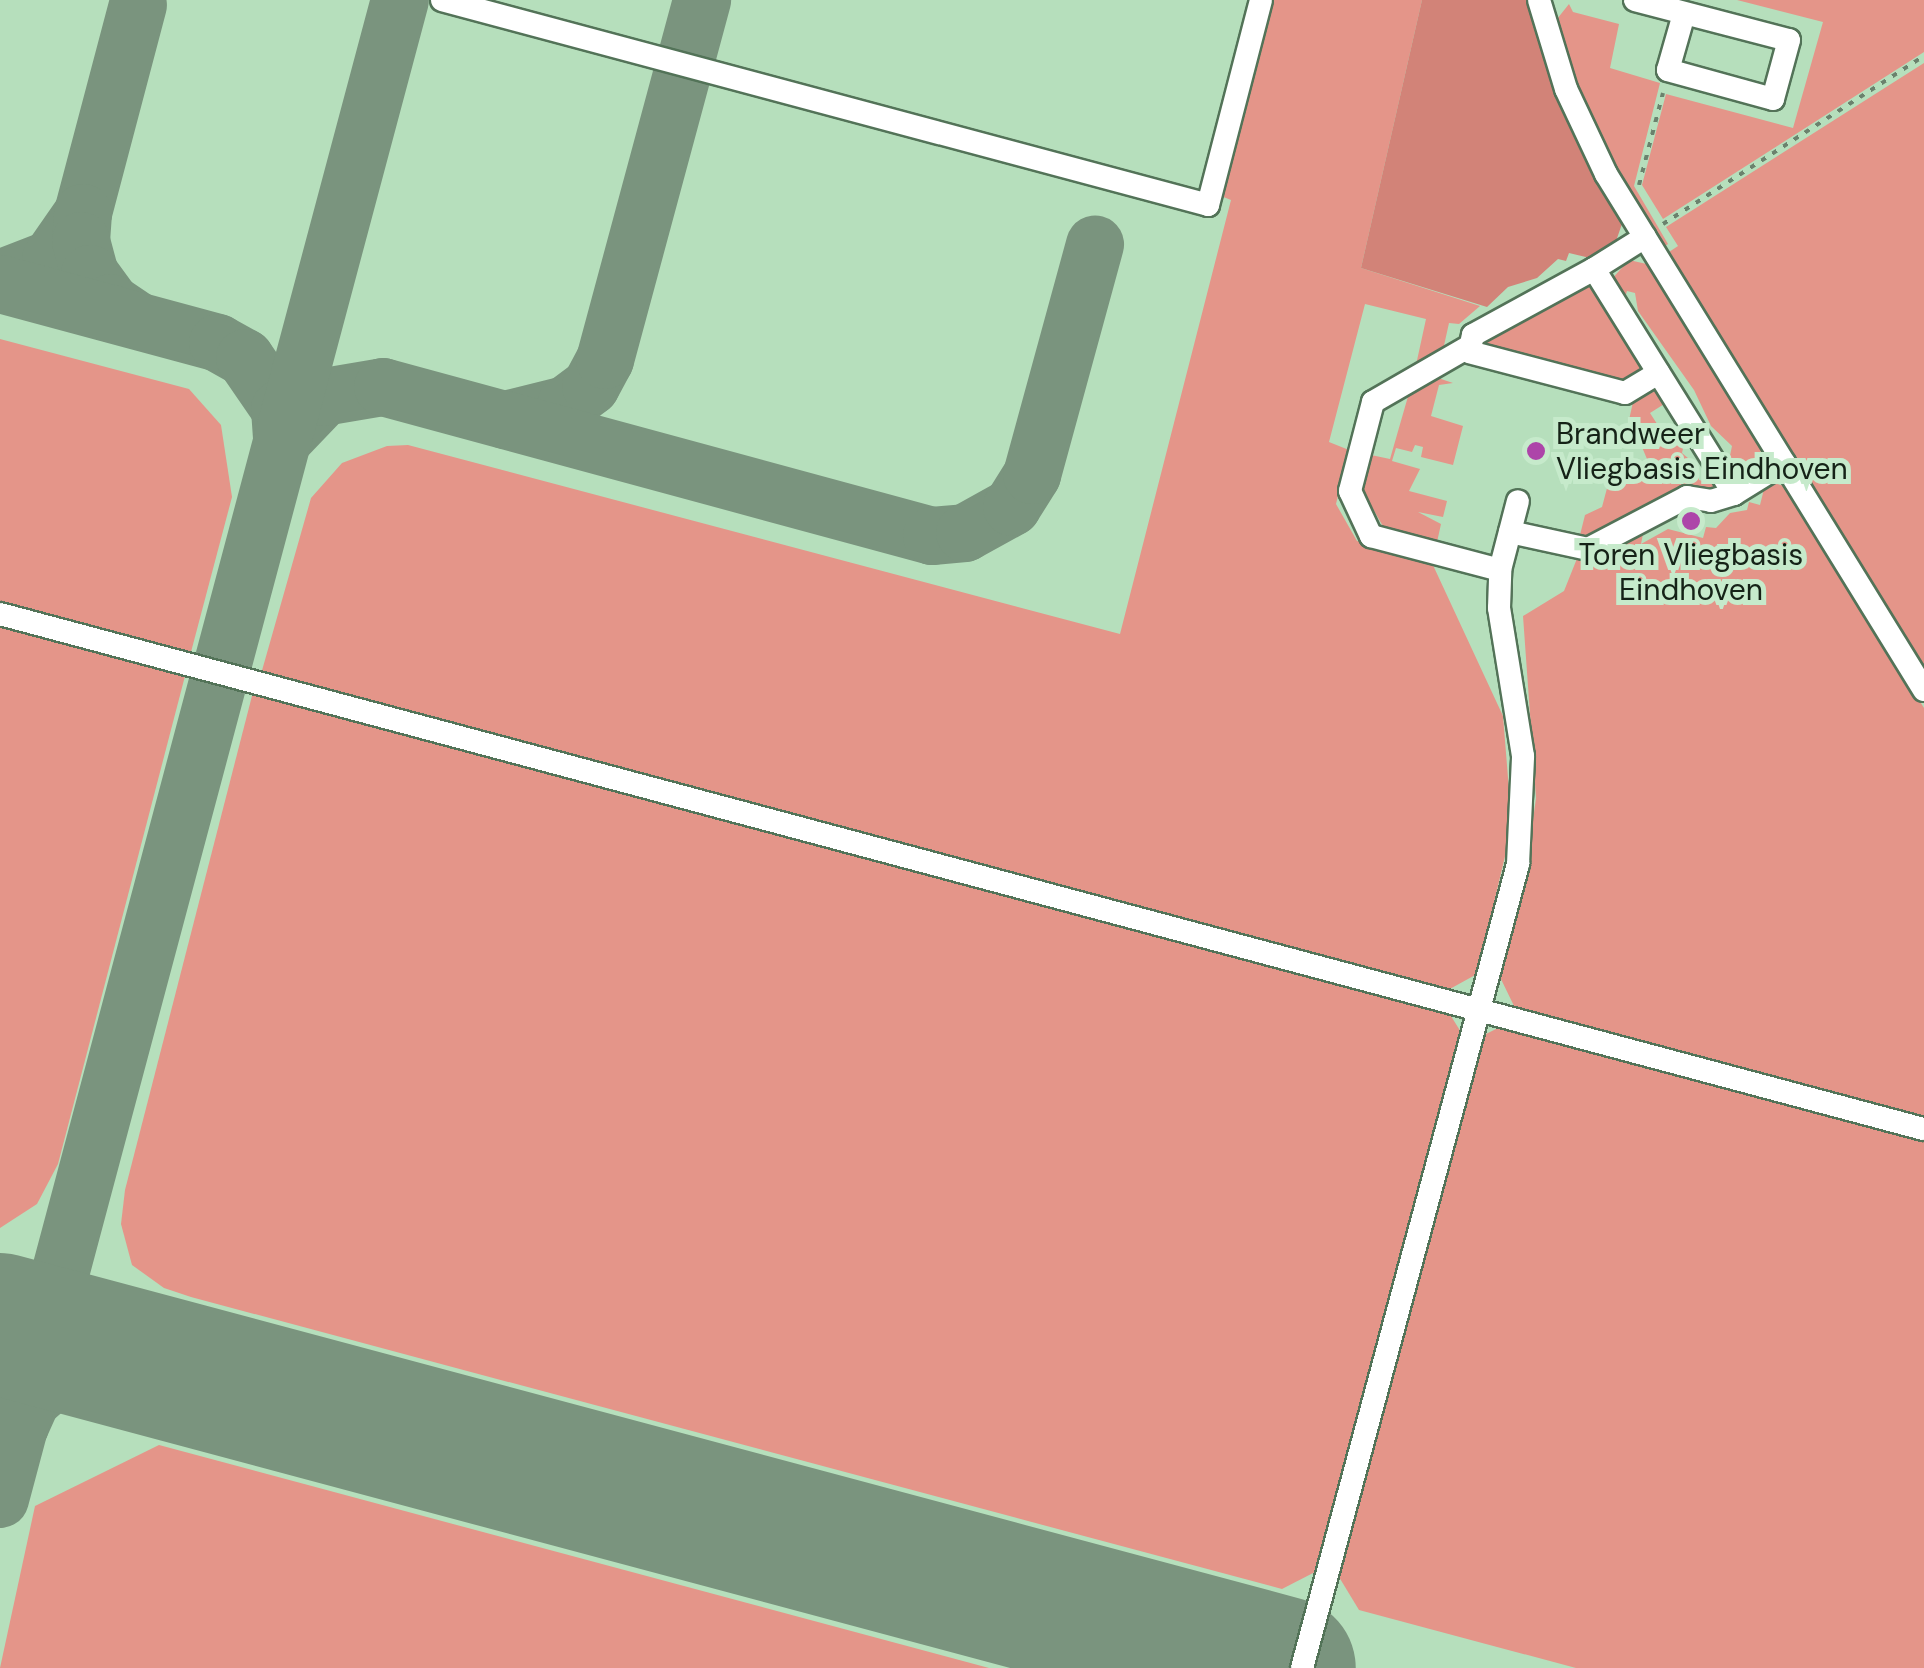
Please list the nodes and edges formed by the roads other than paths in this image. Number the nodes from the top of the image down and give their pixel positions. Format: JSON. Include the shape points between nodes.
{"nodes":[{"id":1,"x":442,"y":0,"type":"edge"},
{"id":2,"x":1260,"y":0,"type":"edge"},
{"id":3,"x":1635,"y":0,"type":"edge"},
{"id":4,"x":1543,"y":1,"type":"edge"},
{"id":5,"x":1684,"y":14,"type":"junction"},
{"id":6,"x":1654,"y":239,"type":"junction"},
{"id":7,"x":1594,"y":269,"type":"junction"},
{"id":8,"x":1470,"y":346,"type":"junction"},
{"id":9,"x":1658,"y":373,"type":"junction"},
{"id":10,"x":1784,"y":462,"type":"junction"},
{"id":11,"x":1734,"y":494,"type":"junction"},
{"id":12,"x":1518,"y":501,"type":"dead end"},
{"id":13,"x":1510,"y":532,"type":"junction"},
{"id":14,"x":1500,"y":570,"type":"junction"},
{"id":15,"x":0,"y":614,"type":"edge"},
{"id":16,"x":1924,"y":690,"type":"edge"},
{"id":17,"x":1479,"y":1009,"type":"junction"},
{"id":18,"x":1924,"y":1129,"type":"edge"},
{"id":19,"x":1302,"y":1668,"type":"edge"}],
"edges":[{"from":1,"to":2,"type":"lane","via":[[1208,205]]},
{"from":3,"to":5,"type":"lane"},
{"from":4,"to":6,"type":"lane","via":[[1585,134]]},
{"from":5,"to":5,"type":"lane","via":[[1789,40],[1773,100],[1668,70]]},
{"from":6,"to":7,"type":"lane"},
{"from":6,"to":10,"type":"lane"},
{"from":7,"to":8,"type":"lane","via":[[1473,335]]},
{"from":7,"to":9,"type":"lane"},
{"from":8,"to":9,"type":"lane","via":[[1469,352],[1624,393]]},
{"from":8,"to":14,"type":"lane","via":[[1373,402],[1350,491],[1371,536]]},
{"from":9,"to":11,"type":"lane"},
{"from":10,"to":11,"type":"lane"},
{"from":10,"to":16,"type":"lane"},
{"from":11,"to":13,"type":"lane","via":[[1711,501],[1688,497],[1588,548]]},
{"from":12,"to":13,"type":"lane"},
{"from":13,"to":14,"type":"lane"},
{"from":14,"to":17,"type":"lane","via":[[1498,608],[1525,806],[1518,864]]},
{"from":15,"to":17,"type":"lane"},
{"from":17,"to":18,"type":"lane"},
{"from":17,"to":19,"type":"lane"}]}
